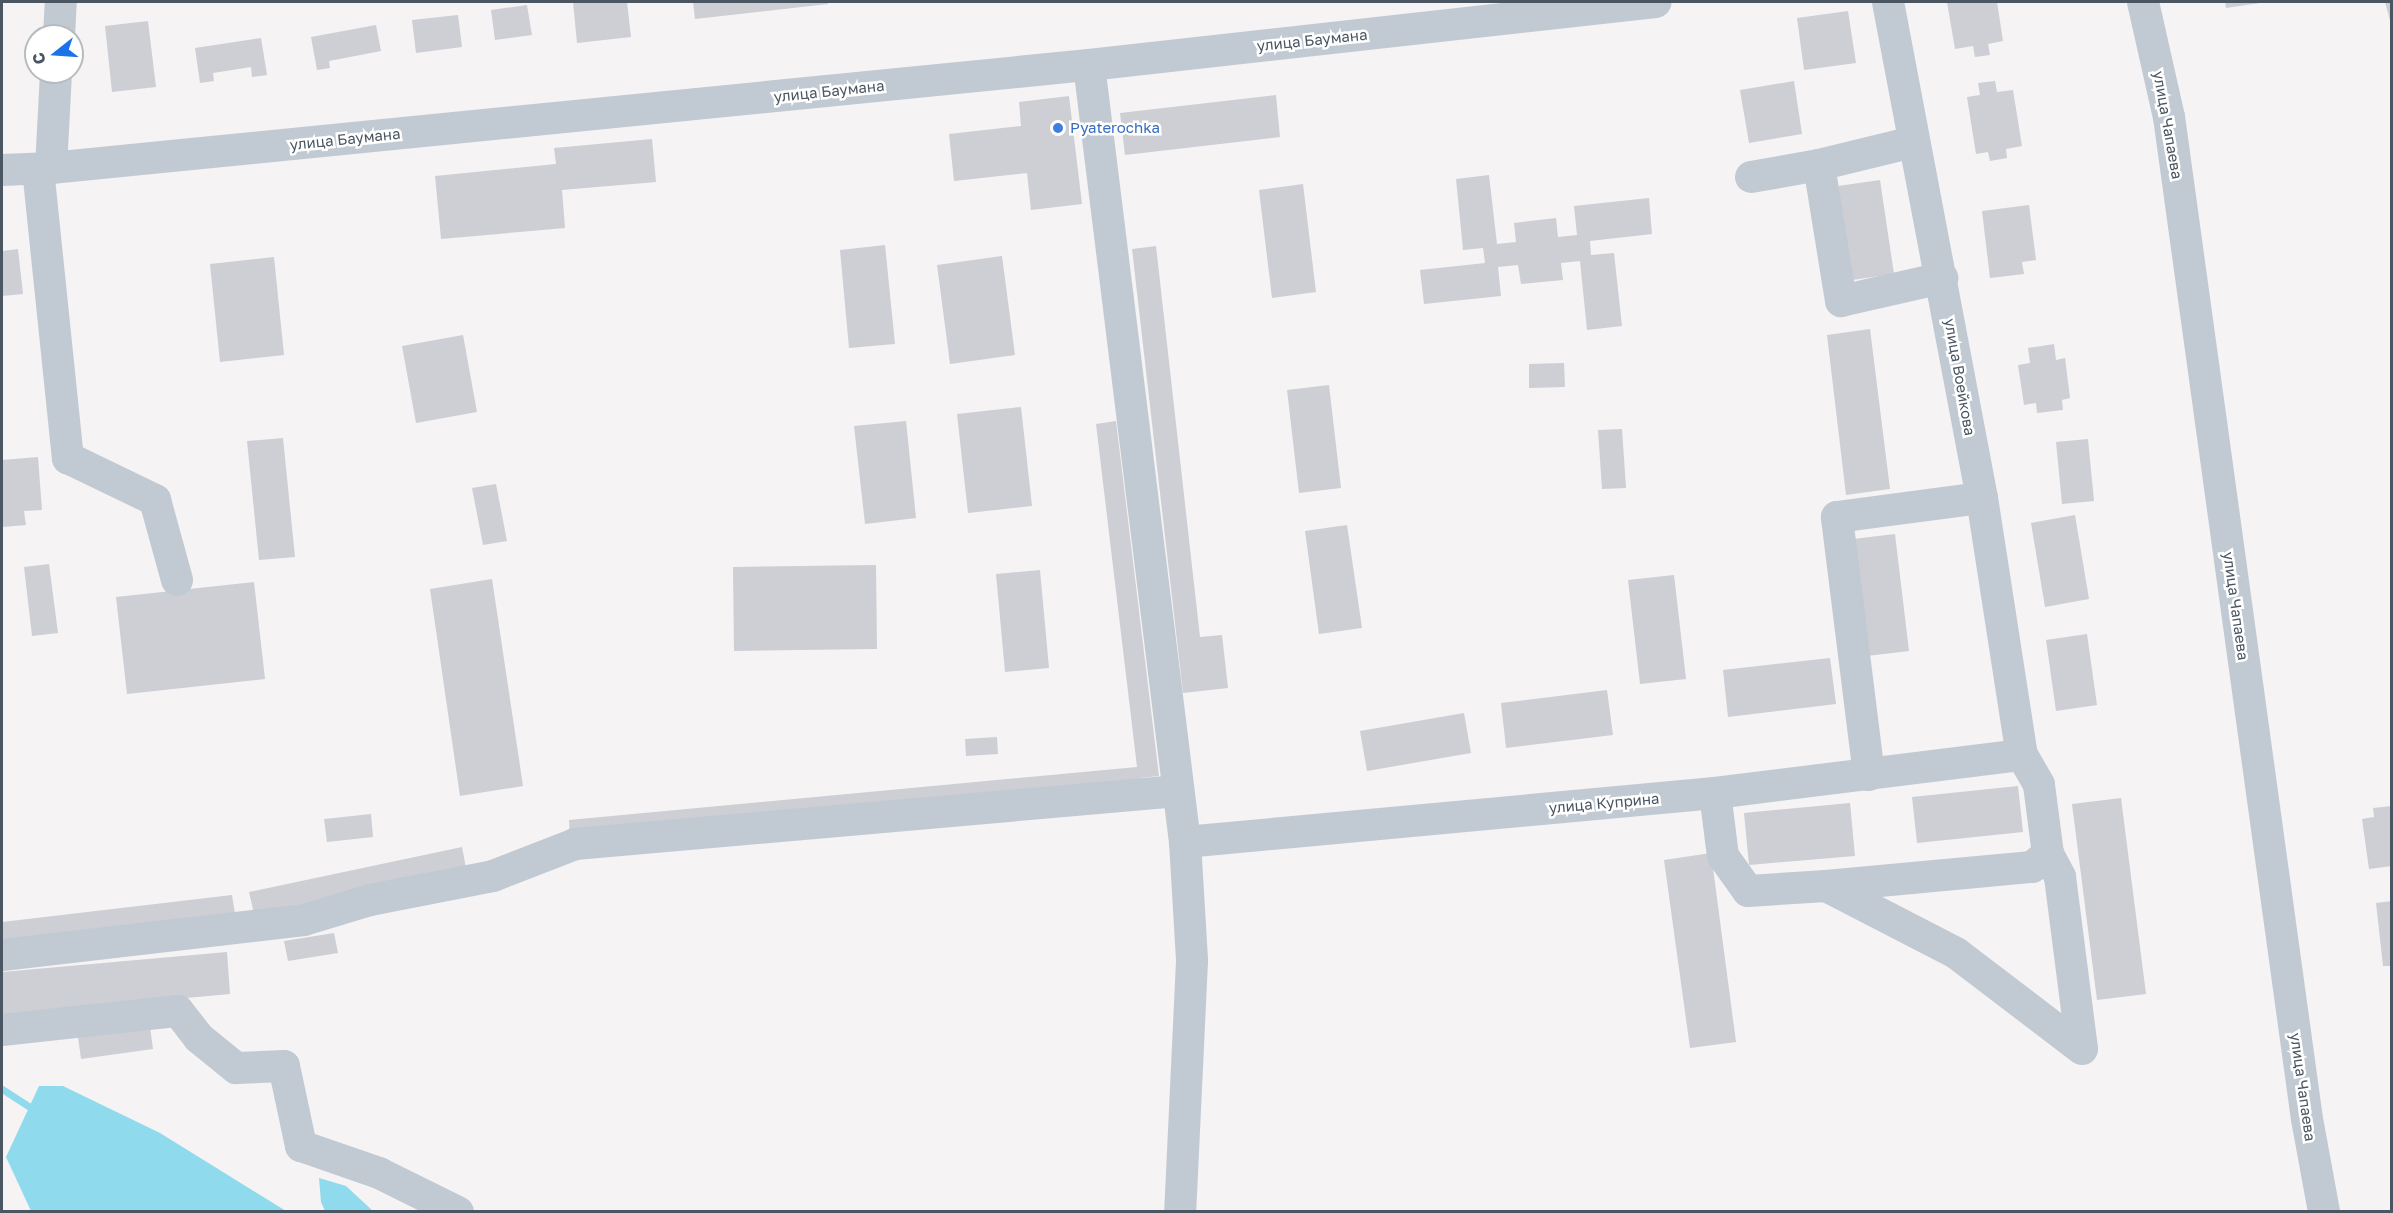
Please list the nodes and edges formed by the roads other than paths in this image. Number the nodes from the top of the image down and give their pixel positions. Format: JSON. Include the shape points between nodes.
{"nodes":[{"id":1,"x":61,"y":2,"type":"edge"},
{"id":2,"x":1656,"y":2,"type":"edge"},
{"id":3,"x":1888,"y":2,"type":"edge"},
{"id":4,"x":2143,"y":2,"type":"edge"},
{"id":5,"x":59,"y":24,"type":"edge"},
{"id":6,"x":1089,"y":65,"type":"junction"},
{"id":7,"x":55,"y":84,"type":"edge"},
{"id":8,"x":1914,"y":142,"type":"junction"},
{"id":9,"x":1819,"y":165,"type":"junction"},
{"id":10,"x":44,"y":169,"type":"junction"},
{"id":11,"x":2,"y":170,"type":"edge"},
{"id":12,"x":1751,"y":177,"type":"dead end"},
{"id":13,"x":1942,"y":278,"type":"junction"},
{"id":14,"x":1982,"y":498,"type":"junction"},
{"id":15,"x":177,"y":580,"type":"dead end"},
{"id":16,"x":2022,"y":755,"type":"junction"},
{"id":17,"x":1869,"y":775,"type":"junction"},
{"id":18,"x":1178,"y":791,"type":"junction"},
{"id":19,"x":1715,"y":793,"type":"junction"},
{"id":20,"x":1185,"y":842,"type":"junction"},
{"id":21,"x":2048,"y":854,"type":"junction"},
{"id":22,"x":1826,"y":886,"type":"junction"},
{"id":23,"x":2,"y":956,"type":"edge"},
{"id":24,"x":2,"y":1030,"type":"edge"},
{"id":25,"x":458,"y":1212,"type":"edge"},
{"id":26,"x":1180,"y":1212,"type":"edge"},
{"id":27,"x":2324,"y":1212,"type":"edge"}],
"edges":[{"from":1,"to":5,"type":"street"},
{"from":2,"to":6,"type":"street","name":"улица Баумана"},
{"from":3,"to":8,"type":"street","name":"улица Воейкова"},
{"from":4,"to":27,"type":"street","name":"улица Чапаева","via":[[2169,117],[2307,1119]]},
{"from":6,"to":10,"type":"street","name":"улица Баумана"},
{"from":6,"to":18,"type":"street"},
{"from":7,"to":10,"type":"street"},
{"from":8,"to":9,"type":"street"},
{"from":8,"to":13,"type":"street","name":"улица Воейкова"},
{"from":9,"to":12,"type":"street"},
{"from":9,"to":13,"type":"street","via":[[1841,301]]},
{"from":10,"to":11,"type":"street","name":"улица Баумана"},
{"from":10,"to":15,"type":"street","via":[[68,458],[155,500]]},
{"from":13,"to":14,"type":"street","name":"улица Воейкова"},
{"from":14,"to":16,"type":"street","name":"улица Воейкова"},
{"from":14,"to":17,"type":"street","via":[[1837,517]]},
{"from":16,"to":17,"type":"street","name":"улица Куприна"},
{"from":16,"to":21,"type":"street","via":[[2039,784]]},
{"from":17,"to":19,"type":"street","name":"улица Куприна"},
{"from":18,"to":20,"type":"street"},
{"from":18,"to":23,"type":"street","via":[[575,844],[493,876],[370,900],[304,920]]},
{"from":19,"to":20,"type":"street","name":"улица Куприна"},
{"from":19,"to":22,"type":"street","via":[[1723,856],[1749,891]]},
{"from":20,"to":26,"type":"street","via":[[1192,961]]},
{"from":21,"to":22,"type":"street","via":[[2032,867]]},
{"from":21,"to":22,"type":"street","via":[[2060,878],[2082,1049],[1956,953]]},
{"from":24,"to":25,"type":"street","via":[[178,1011],[199,1038],[236,1068],[284,1066],[301,1146],[379,1173]]}]}
